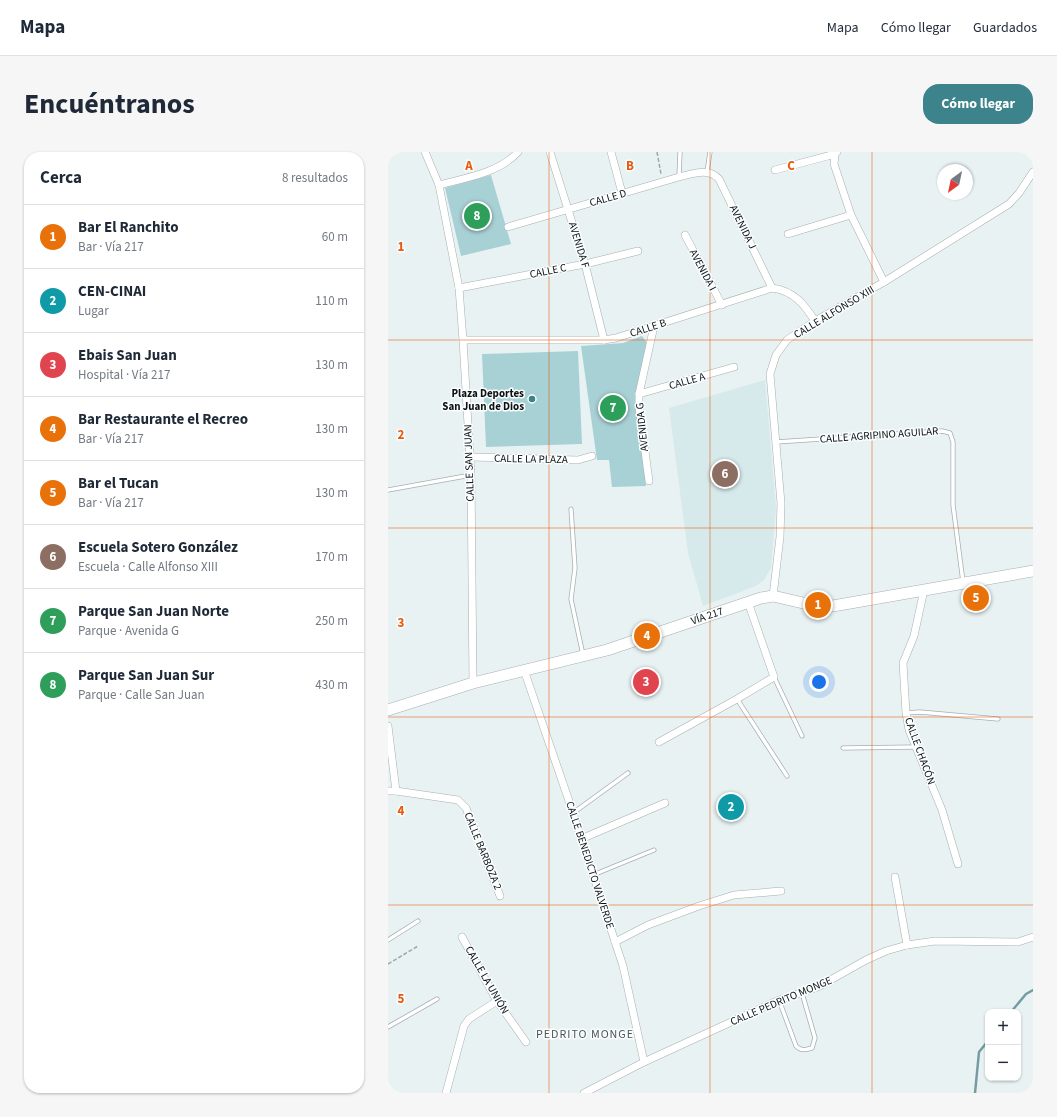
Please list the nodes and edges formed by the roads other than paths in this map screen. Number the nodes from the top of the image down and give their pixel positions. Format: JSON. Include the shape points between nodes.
{"nodes":[{"id":1,"x":425,"y":152,"type":"edge"},
{"id":2,"x":518,"y":152,"type":"edge"},
{"id":3,"x":550,"y":152,"type":"edge"},
{"id":4,"x":611,"y":152,"type":"edge"},
{"id":5,"x":680,"y":152,"type":"edge"},
{"id":6,"x":710,"y":152,"type":"edge"},
{"id":7,"x":836,"y":153,"type":"edge"},
{"id":8,"x":775,"y":170,"type":"dead end"},
{"id":9,"x":708,"y":172,"type":"junction"},
{"id":10,"x":1033,"y":172,"type":"edge"},
{"id":11,"x":679,"y":177,"type":"junction"},
{"id":12,"x":439,"y":185,"type":"junction"},
{"id":13,"x":622,"y":193,"type":"junction"},
{"id":14,"x":568,"y":209,"type":"junction"},
{"id":15,"x":851,"y":215,"type":"junction"},
{"id":16,"x":508,"y":227,"type":"dead end"},
{"id":17,"x":788,"y":234,"type":"dead end"},
{"id":18,"x":684,"y":236,"type":"dead end"},
{"id":19,"x":638,"y":251,"type":"dead end"},
{"id":20,"x":585,"y":264,"type":"junction"},
{"id":21,"x":884,"y":282,"type":"junction"},
{"id":22,"x":459,"y":288,"type":"junction"},
{"id":23,"x":772,"y":288,"type":"junction"},
{"id":24,"x":722,"y":305,"type":"junction"},
{"id":25,"x":816,"y":321,"type":"junction"},
{"id":26,"x":654,"y":326,"type":"junction"},
{"id":27,"x":463,"y":340,"type":"junction"},
{"id":28,"x":604,"y":340,"type":"junction"},
{"id":29,"x":734,"y":367,"type":"dead end"},
{"id":30,"x":639,"y":394,"type":"junction"},
{"id":31,"x":776,"y":442,"type":"junction"},
{"id":32,"x":592,"y":456,"type":"dead end"},
{"id":33,"x":470,"y":457,"type":"junction"},
{"id":34,"x":471,"y":475,"type":"junction"},
{"id":35,"x":649,"y":481,"type":"dead end"},
{"id":36,"x":388,"y":490,"type":"edge"},
{"id":37,"x":571,"y":509,"type":"dead end"},
{"id":38,"x":1033,"y":571,"type":"edge"},
{"id":39,"x":964,"y":583,"type":"junction"},
{"id":40,"x":924,"y":590,"type":"junction"},
{"id":41,"x":772,"y":596,"type":"junction"},
{"id":42,"x":748,"y":602,"type":"junction"},
{"id":43,"x":583,"y":656,"type":"junction"},
{"id":44,"x":524,"y":670,"type":"junction"},
{"id":45,"x":774,"y":677,"type":"junction"},
{"id":46,"x":473,"y":683,"type":"junction"},
{"id":47,"x":737,"y":699,"type":"junction"},
{"id":48,"x":388,"y":710,"type":"edge"},
{"id":49,"x":906,"y":713,"type":"junction"},
{"id":50,"x":998,"y":719,"type":"dead end"},
{"id":51,"x":388,"y":726,"type":"edge"},
{"id":52,"x":802,"y":736,"type":"dead end"},
{"id":53,"x":659,"y":742,"type":"dead end"},
{"id":54,"x":917,"y":746,"type":"junction"},
{"id":55,"x":843,"y":748,"type":"dead end"},
{"id":56,"x":628,"y":773,"type":"dead end"},
{"id":57,"x":787,"y":776,"type":"dead end"},
{"id":58,"x":396,"y":791,"type":"junction"},
{"id":59,"x":388,"y":792,"type":"edge"},
{"id":60,"x":664,"y":802,"type":"dead end"},
{"id":61,"x":573,"y":813,"type":"junction"},
{"id":62,"x":581,"y":839,"type":"junction"},
{"id":63,"x":654,"y":850,"type":"dead end"},
{"id":64,"x":958,"y":864,"type":"dead end"},
{"id":65,"x":593,"y":875,"type":"junction"},
{"id":66,"x":895,"y":877,"type":"dead end"},
{"id":67,"x":781,"y":890,"type":"dead end"},
{"id":68,"x":500,"y":896,"type":"dead end"},
{"id":69,"x":418,"y":922,"type":"dead end"},
{"id":70,"x":462,"y":937,"type":"dead end"},
{"id":71,"x":1033,"y":937,"type":"edge"},
{"id":72,"x":388,"y":940,"type":"edge"},
{"id":73,"x":615,"y":942,"type":"junction"},
{"id":74,"x":907,"y":945,"type":"junction"},
{"id":75,"x":802,"y":993,"type":"junction"},
{"id":76,"x":437,"y":999,"type":"dead end"},
{"id":77,"x":779,"y":1000,"type":"junction"},
{"id":78,"x":497,"y":1001,"type":"junction"},
{"id":79,"x":388,"y":1027,"type":"edge"},
{"id":80,"x":526,"y":1042,"type":"dead end"},
{"id":81,"x":644,"y":1062,"type":"junction"},
{"id":82,"x":446,"y":1093,"type":"edge"},
{"id":83,"x":584,"y":1093,"type":"edge"}],
"edges":[{"from":1,"to":12,"type":"street","name":"CALLE SAN JUAN"},
{"from":2,"to":12,"type":"street","via":[[496,168]]},
{"from":3,"to":14,"type":"street","name":"AVENIDA F"},
{"from":4,"to":13,"type":"street"},
{"from":5,"to":11,"type":"lane"},
{"from":6,"to":9,"type":"lane"},
{"from":7,"to":8,"type":"street"},
{"from":7,"to":15,"type":"street","via":[[834,164]]},
{"from":9,"to":11,"type":"street","name":"CALLE D"},
{"from":9,"to":23,"type":"street","name":"AVENIDA J","via":[[715,174],[719,179]]},
{"from":10,"to":21,"type":"street","name":"CALLE ALFONSO XIII","via":[[1009,204]]},
{"from":11,"to":13,"type":"street","name":"CALLE D"},
{"from":12,"to":22,"type":"street","name":"CALLE SAN JUAN"},
{"from":13,"to":14,"type":"street","name":"CALLE D"},
{"from":14,"to":16,"type":"street","name":"CALLE D"},
{"from":14,"to":20,"type":"street","name":"AVENIDA F"},
{"from":15,"to":17,"type":"street"},
{"from":15,"to":21,"type":"street"},
{"from":18,"to":24,"type":"street","name":"AVENIDA I"},
{"from":19,"to":20,"type":"street","name":"CALLE C"},
{"from":20,"to":22,"type":"street","name":"CALLE C"},
{"from":20,"to":28,"type":"street","name":"AVENIDA F"},
{"from":21,"to":25,"type":"street","name":"CALLE ALFONSO XIII"},
{"from":22,"to":27,"type":"street","name":"CALLE SAN JUAN"},
{"from":23,"to":24,"type":"street","name":"CALLE B"},
{"from":23,"to":25,"type":"street","via":[[796,297]]},
{"from":24,"to":26,"type":"street","name":"CALLE B"},
{"from":25,"to":31,"type":"street","name":"CALLE ALFONSO XIII","via":[[787,340],[774,361],[770,374],[770,393]]},
{"from":26,"to":28,"type":"street","name":"CALLE B"},
{"from":26,"to":30,"type":"street","name":"AVENIDA G"},
{"from":27,"to":28,"type":"street","name":"CALLE B"},
{"from":27,"to":33,"type":"street","name":"CALLE SAN JUAN"},
{"from":29,"to":30,"type":"street","name":"CALLE A"},
{"from":30,"to":35,"type":"street","name":"AVENIDA G"},
{"from":31,"to":39,"type":"lane","name":"CALLE AGRIPINO AGUILAR","via":[[942,431],[950,433],[953,442],[953,505]]},
{"from":31,"to":41,"type":"street","name":"CALLE ALFONSO XIII","via":[[781,510]]},
{"from":32,"to":33,"type":"street","name":"CALLE LA PLAZA","via":[[578,460]]},
{"from":33,"to":34,"type":"street","name":"CALLE SAN JUAN"},
{"from":34,"to":36,"type":"lane"},
{"from":34,"to":46,"type":"street","name":"CALLE SAN JUAN"},
{"from":37,"to":43,"type":"lane","via":[[575,568],[571,599]]},
{"from":38,"to":39,"type":"main road","name":"VÍA 217"},
{"from":39,"to":40,"type":"main road","name":"VÍA 217"},
{"from":40,"to":41,"type":"main road","name":"VÍA 217","via":[[833,606]]},
{"from":40,"to":49,"type":"street","name":"CALLE CHACÓN","via":[[914,636],[903,663]]},
{"from":41,"to":42,"type":"main road","name":"VÍA 217"},
{"from":42,"to":43,"type":"main road","name":"VÍA 217"},
{"from":42,"to":45,"type":"street"},
{"from":43,"to":44,"type":"main road","name":"VÍA 217"},
{"from":44,"to":46,"type":"main road","name":"VÍA 217"},
{"from":44,"to":61,"type":"street","name":"CALLE BENEDICTO VALVERDE"},
{"from":45,"to":47,"type":"street"},
{"from":45,"to":52,"type":"lane"},
{"from":46,"to":48,"type":"main road","name":"VÍA 217"},
{"from":47,"to":53,"type":"street"},
{"from":47,"to":57,"type":"lane"},
{"from":49,"to":50,"type":"lane"},
{"from":49,"to":54,"type":"street","name":"CALLE CHACÓN","via":[[909,730]]},
{"from":51,"to":58,"type":"street"},
{"from":54,"to":55,"type":"lane"},
{"from":54,"to":64,"type":"street","name":"CALLE CHACÓN","via":[[942,810]]},
{"from":56,"to":61,"type":"lane"},
{"from":58,"to":59,"type":"street","name":"CALLE BARBOZA 2"},
{"from":58,"to":68,"type":"street","name":"CALLE BARBOZA 2","via":[[458,800],[466,808]]},
{"from":60,"to":62,"type":"street"},
{"from":61,"to":62,"type":"street","name":"CALLE BENEDICTO VALVERDE"},
{"from":62,"to":65,"type":"street","name":"CALLE BENEDICTO VALVERDE"},
{"from":63,"to":65,"type":"lane"},
{"from":65,"to":73,"type":"street","name":"CALLE BENEDICTO VALVERDE"},
{"from":66,"to":74,"type":"street"},
{"from":67,"to":73,"type":"street","via":[[734,895],[648,925]]},
{"from":69,"to":72,"type":"lane"},
{"from":70,"to":78,"type":"street","name":"CALLE LA UNIÓN"},
{"from":71,"to":74,"type":"street","name":"CALLE PEDRITO MONGE","via":[[1018,942],[935,941]]},
{"from":73,"to":81,"type":"street","name":"CALLE BENEDICTO VALVERDE","via":[[623,966]]},
{"from":74,"to":75,"type":"street","name":"CALLE PEDRITO MONGE","via":[[879,954]]},
{"from":75,"to":77,"type":"street","name":"CALLE PEDRITO MONGE"},
{"from":75,"to":77,"type":"lane","via":[[816,1038],[812,1048],[804,1050],[796,1046]]},
{"from":76,"to":79,"type":"lane"},
{"from":77,"to":81,"type":"street","name":"CALLE PEDRITO MONGE"},
{"from":78,"to":80,"type":"street","name":"CALLE LA UNIÓN"},
{"from":78,"to":82,"type":"street","via":[[469,1019],[464,1026]]},
{"from":81,"to":83,"type":"street","name":"CALLE PEDRITO MONGE"}]}
